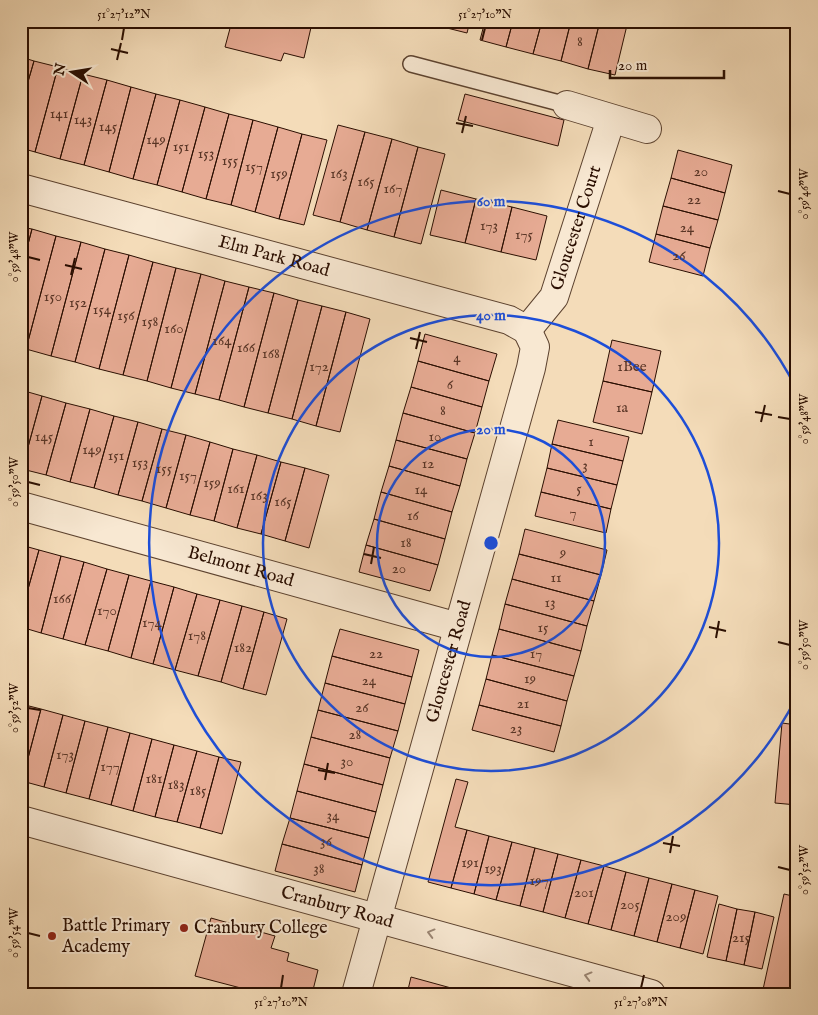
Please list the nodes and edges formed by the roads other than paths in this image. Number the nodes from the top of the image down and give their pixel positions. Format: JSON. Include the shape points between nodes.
{"nodes":[{"id":1,"x":411,"y":64,"type":"dead end"},
{"id":2,"x":567,"y":105,"type":"joint"},
{"id":3,"x":611,"y":119,"type":"junction"},
{"id":4,"x":647,"y":129,"type":"dead end"},
{"id":5,"x":21,"y":188,"type":"edge"},
{"id":6,"x":527,"y":330,"type":"junction"},
{"id":7,"x":21,"y":506,"type":"edge"},
{"id":8,"x":458,"y":628,"type":"junction"},
{"id":9,"x":21,"y":820,"type":"edge"},
{"id":10,"x":376,"y":918,"type":"junction"},
{"id":11,"x":356,"y":994,"type":"edge"},
{"id":12,"x":651,"y":994,"type":"edge"}],
"edges":[{"from":1,"to":2,"type":"lane"},
{"from":2,"to":3,"type":"street"},
{"from":3,"to":4,"type":"street"},
{"from":3,"to":6,"type":"street","name":"Gloucester Court","via":[[554,297]]},
{"from":5,"to":6,"type":"street","name":"Elm Park Road","via":[[509,320]]},
{"from":6,"to":8,"type":"street","name":"Gloucester Road","via":[[535,347],[531,368]]},
{"from":7,"to":8,"type":"street","name":"Belmont Road"},
{"from":8,"to":10,"type":"street","name":"Gloucester Road"},
{"from":9,"to":10,"type":"street","name":"Cranbury Road"},
{"from":10,"to":11,"type":"street","name":"Gloucester Road"},
{"from":12,"to":10,"type":"street","name":"Cranbury Road","one_way":true}]}
